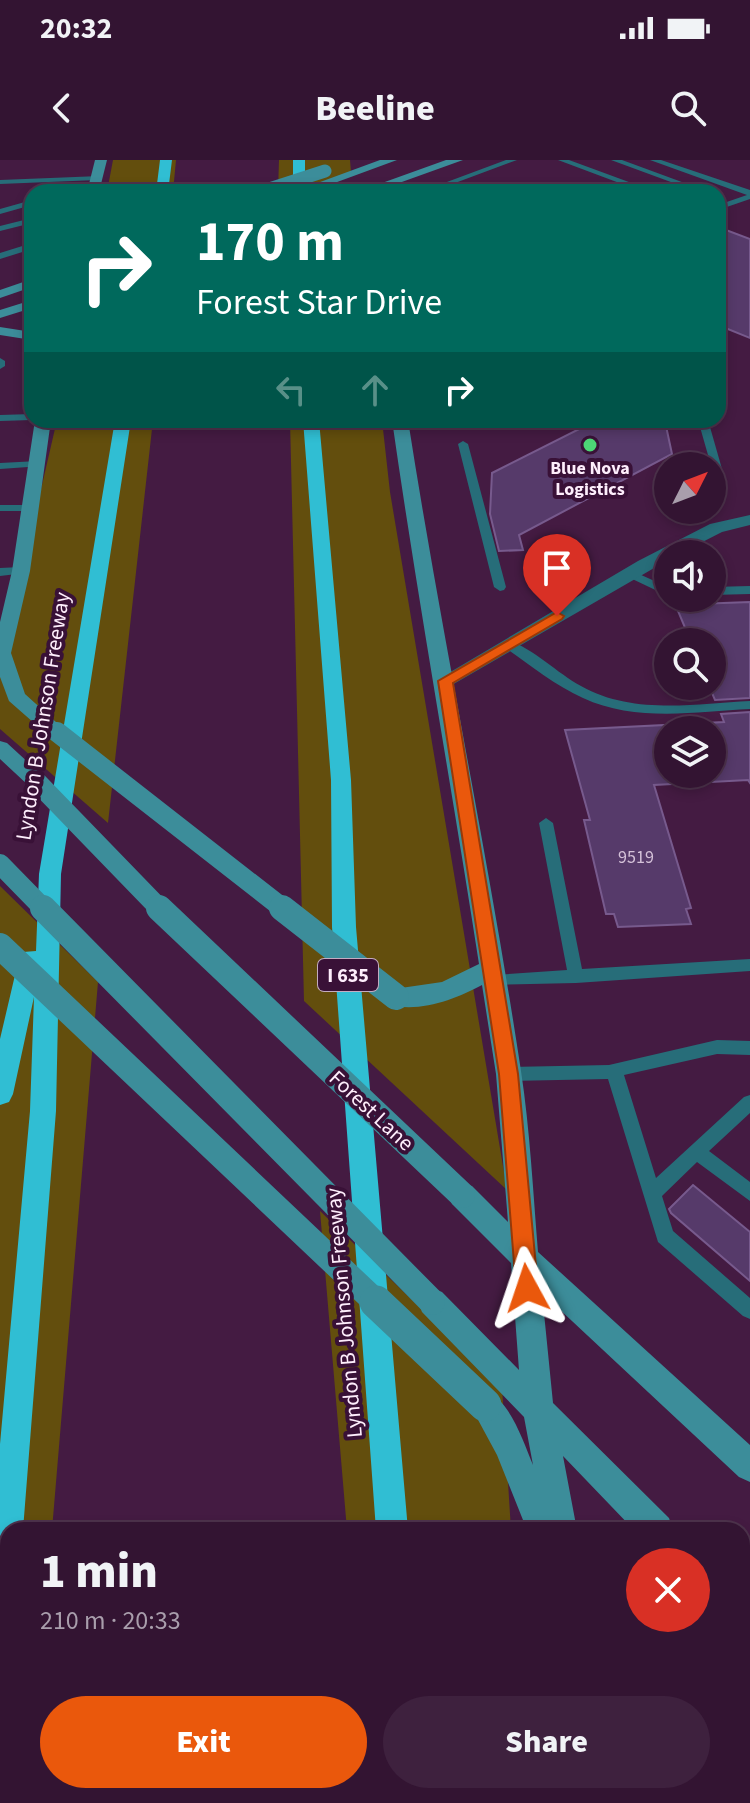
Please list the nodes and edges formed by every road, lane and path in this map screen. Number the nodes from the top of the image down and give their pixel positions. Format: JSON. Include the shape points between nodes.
{"nodes":[{"id":1,"x":101,"y":160,"type":"edge"},
{"id":2,"x":155,"y":160,"type":"edge"},
{"id":3,"x":166,"y":160,"type":"edge"},
{"id":4,"x":299,"y":160,"type":"edge"},
{"id":5,"x":350,"y":160,"type":"edge"},
{"id":6,"x":391,"y":160,"type":"edge"},
{"id":7,"x":457,"y":160,"type":"edge"},
{"id":8,"x":513,"y":160,"type":"edge"},
{"id":9,"x":562,"y":160,"type":"edge"},
{"id":10,"x":588,"y":160,"type":"edge"},
{"id":11,"x":615,"y":160,"type":"edge"},
{"id":12,"x":654,"y":160,"type":"edge"},
{"id":13,"x":367,"y":164,"type":"edge"},
{"id":14,"x":432,"y":169,"type":"junction"},
{"id":15,"x":329,"y":176,"type":"junction"},
{"id":16,"x":97,"y":178,"type":"junction"},
{"id":17,"x":164,"y":178,"type":"junction"},
{"id":18,"x":44,"y":179,"type":"junction"},
{"id":19,"x":458,"y":180,"type":"junction"},
{"id":20,"x":0,"y":182,"type":"edge"},
{"id":21,"x":41,"y":184,"type":"edge"},
{"id":22,"x":95,"y":184,"type":"edge"},
{"id":23,"x":163,"y":184,"type":"edge"},
{"id":24,"x":294,"y":184,"type":"edge"},
{"id":25,"x":299,"y":184,"type":"edge"},
{"id":26,"x":314,"y":184,"type":"edge"},
{"id":27,"x":390,"y":184,"type":"edge"},
{"id":28,"x":447,"y":184,"type":"edge"},
{"id":29,"x":627,"y":184,"type":"edge"},
{"id":30,"x":654,"y":184,"type":"edge"},
{"id":31,"x":682,"y":184,"type":"edge"},
{"id":32,"x":722,"y":184,"type":"edge"},
{"id":33,"x":726,"y":186,"type":"edge"},
{"id":34,"x":750,"y":194,"type":"edge"},
{"id":35,"x":726,"y":200,"type":"edge"},
{"id":36,"x":733,"y":202,"type":"junction"},
{"id":37,"x":24,"y":204,"type":"edge"},
{"id":38,"x":726,"y":204,"type":"edge"},
{"id":39,"x":0,"y":212,"type":"edge"},
{"id":40,"x":24,"y":222,"type":"edge"},
{"id":41,"x":0,"y":229,"type":"edge"},
{"id":42,"x":24,"y":248,"type":"edge"},
{"id":43,"x":0,"y":256,"type":"edge"},
{"id":44,"x":24,"y":286,"type":"edge"},
{"id":45,"x":0,"y":294,"type":"edge"},
{"id":46,"x":24,"y":306,"type":"edge"},
{"id":47,"x":0,"y":314,"type":"edge"},
{"id":48,"x":0,"y":331,"type":"edge"},
{"id":49,"x":24,"y":335,"type":"edge"},
{"id":50,"x":24,"y":417,"type":"edge"},
{"id":51,"x":0,"y":418,"type":"edge"},
{"id":52,"x":42,"y":428,"type":"edge"},
{"id":53,"x":122,"y":428,"type":"edge"},
{"id":54,"x":312,"y":428,"type":"edge"},
{"id":55,"x":401,"y":428,"type":"edge"},
{"id":56,"x":705,"y":428,"type":"edge"},
{"id":57,"x":463,"y":444,"type":"dead end"},
{"id":58,"x":712,"y":452,"type":"edge"},
{"id":59,"x":38,"y":464,"type":"junction"},
{"id":60,"x":0,"y":466,"type":"edge"},
{"id":61,"x":0,"y":508,"type":"edge"},
{"id":62,"x":30,"y":508,"type":"junction"},
{"id":63,"x":750,"y":520,"type":"edge"},
{"id":64,"x":21,"y":571,"type":"junction"},
{"id":65,"x":0,"y":572,"type":"edge"},
{"id":66,"x":630,"y":574,"type":"junction"},
{"id":67,"x":654,"y":585,"type":"edge"},
{"id":68,"x":500,"y":587,"type":"dead end"},
{"id":69,"x":750,"y":590,"type":"edge"},
{"id":70,"x":726,"y":591,"type":"edge"},
{"id":71,"x":17,"y":594,"type":"junction"},
{"id":72,"x":0,"y":607,"type":"edge"},
{"id":73,"x":508,"y":644,"type":"junction"},
{"id":74,"x":1,"y":657,"type":"edge"},
{"id":75,"x":445,"y":681,"type":"junction"},
{"id":76,"x":750,"y":705,"type":"edge"},
{"id":77,"x":0,"y":748,"type":"edge"},
{"id":78,"x":546,"y":823,"type":"dead end"},
{"id":79,"x":0,"y":864,"type":"edge"},
{"id":80,"x":50,"y":874,"type":"junction"},
{"id":81,"x":0,"y":946,"type":"edge"},
{"id":82,"x":750,"y":965,"type":"edge"},
{"id":83,"x":493,"y":974,"type":"junction"},
{"id":84,"x":576,"y":977,"type":"junction"},
{"id":85,"x":750,"y":1048,"type":"edge"},
{"id":86,"x":614,"y":1071,"type":"junction"},
{"id":87,"x":509,"y":1074,"type":"junction"},
{"id":88,"x":0,"y":1094,"type":"edge"},
{"id":89,"x":750,"y":1102,"type":"edge"},
{"id":90,"x":697,"y":1152,"type":"junction"},
{"id":91,"x":652,"y":1193,"type":"junction"},
{"id":92,"x":750,"y":1193,"type":"edge"},
{"id":93,"x":524,"y":1257,"type":"junction"},
{"id":94,"x":750,"y":1310,"type":"edge"},
{"id":95,"x":538,"y":1410,"type":"junction"},
{"id":96,"x":750,"y":1466,"type":"edge"},
{"id":97,"x":8,"y":1522,"type":"edge"},
{"id":98,"x":391,"y":1522,"type":"edge"},
{"id":99,"x":540,"y":1522,"type":"edge"},
{"id":100,"x":559,"y":1522,"type":"edge"},
{"id":101,"x":649,"y":1522,"type":"edge"}],
"edges":[{"from":1,"to":16,"type":"main road"},
{"from":2,"to":17,"type":"highway"},
{"from":3,"to":17,"type":"highway"},
{"from":4,"to":25,"type":"highway"},
{"from":5,"to":15,"type":"main road"},
{"from":6,"to":13,"type":"main road"},
{"from":7,"to":14,"type":"main road"},
{"from":8,"to":19,"type":"lane"},
{"from":9,"to":29,"type":"lane"},
{"from":10,"to":30,"type":"lane"},
{"from":11,"to":31,"type":"lane"},
{"from":12,"to":32,"type":"lane"},
{"from":13,"to":15,"type":"main road"},
{"from":14,"to":19,"type":"lane"},
{"from":14,"to":27,"type":"main road"},
{"from":15,"to":24,"type":"main road","bridge":true},
{"from":15,"to":26,"type":"main road"},
{"from":16,"to":18,"type":"lane"},
{"from":16,"to":22,"type":"main road"},
{"from":17,"to":23,"type":"highway"},
{"from":18,"to":20,"type":"lane"},
{"from":18,"to":21,"type":"lane"},
{"from":19,"to":28,"type":"lane"},
{"from":33,"to":34,"type":"lane"},
{"from":34,"to":36,"type":"lane"},
{"from":35,"to":36,"type":"lane"},
{"from":36,"to":38,"type":"lane"},
{"from":37,"to":39,"type":"lane"},
{"from":40,"to":41,"type":"lane"},
{"from":42,"to":43,"type":"lane"},
{"from":44,"to":45,"type":"main road"},
{"from":46,"to":47,"type":"main road"},
{"from":48,"to":49,"type":"main road"},
{"from":50,"to":51,"type":"lane"},
{"from":52,"to":59,"type":"main road","name":"Lyndon B Johnson Freeway"},
{"from":53,"to":80,"type":"highway","name":"Lyndon B Johnson Freeway"},
{"from":54,"to":98,"type":"highway","name":"Lyndon B Johnson Freeway","number":"I 635","via":[[341,780],[344,927]]},
{"from":55,"to":75,"type":"main road"},
{"from":56,"to":58,"type":"lane"},
{"from":57,"to":68,"type":"lane"},
{"from":59,"to":60,"type":"lane"},
{"from":59,"to":62,"type":"main road","name":"Lyndon B Johnson Freeway"},
{"from":61,"to":62,"type":"lane"},
{"from":62,"to":64,"type":"main road","name":"Lyndon B Johnson Freeway"},
{"from":63,"to":66,"type":"street","via":[[716,528]]},
{"from":64,"to":65,"type":"lane"},
{"from":64,"to":71,"type":"main road","name":"Lyndon B Johnson Freeway"},
{"from":66,"to":67,"type":"lane"},
{"from":66,"to":73,"type":"street"},
{"from":69,"to":70,"type":"lane"},
{"from":71,"to":72,"type":"main road"},
{"from":71,"to":74,"type":"main road","name":"Lyndon B Johnson Freeway"},
{"from":73,"to":75,"type":"street"},
{"from":73,"to":76,"type":"lane","via":[[595,699],[668,708]]},
{"from":74,"to":83,"type":"main road","bridge":true,"via":[[16,697],[396,997],[432,997]]},
{"from":75,"to":83,"type":"main road"},
{"from":77,"to":93,"type":"main road","name":"Forest Lane","bridge":true},
{"from":78,"to":84,"type":"lane"},
{"from":79,"to":95,"type":"main road","bridge":true},
{"from":80,"to":88,"type":"highway"},
{"from":80,"to":97,"type":"highway","name":"Lyndon B Johnson Freeway","via":[[43,1111]]},
{"from":81,"to":99,"type":"main road","bridge":true,"via":[[485,1405],[509,1445]]},
{"from":82,"to":84,"type":"lane"},
{"from":83,"to":84,"type":"lane"},
{"from":83,"to":87,"type":"main road"},
{"from":85,"to":86,"type":"lane","via":[[717,1047]]},
{"from":86,"to":87,"type":"lane"},
{"from":86,"to":91,"type":"lane"},
{"from":87,"to":93,"type":"main road"},
{"from":89,"to":90,"type":"lane"},
{"from":90,"to":91,"type":"lane"},
{"from":90,"to":92,"type":"lane"},
{"from":91,"to":94,"type":"lane","via":[[665,1236]]},
{"from":93,"to":95,"type":"main road"},
{"from":93,"to":96,"type":"main road","name":"Forest Lane"},
{"from":95,"to":100,"type":"main road"},
{"from":95,"to":101,"type":"main road"}]}
